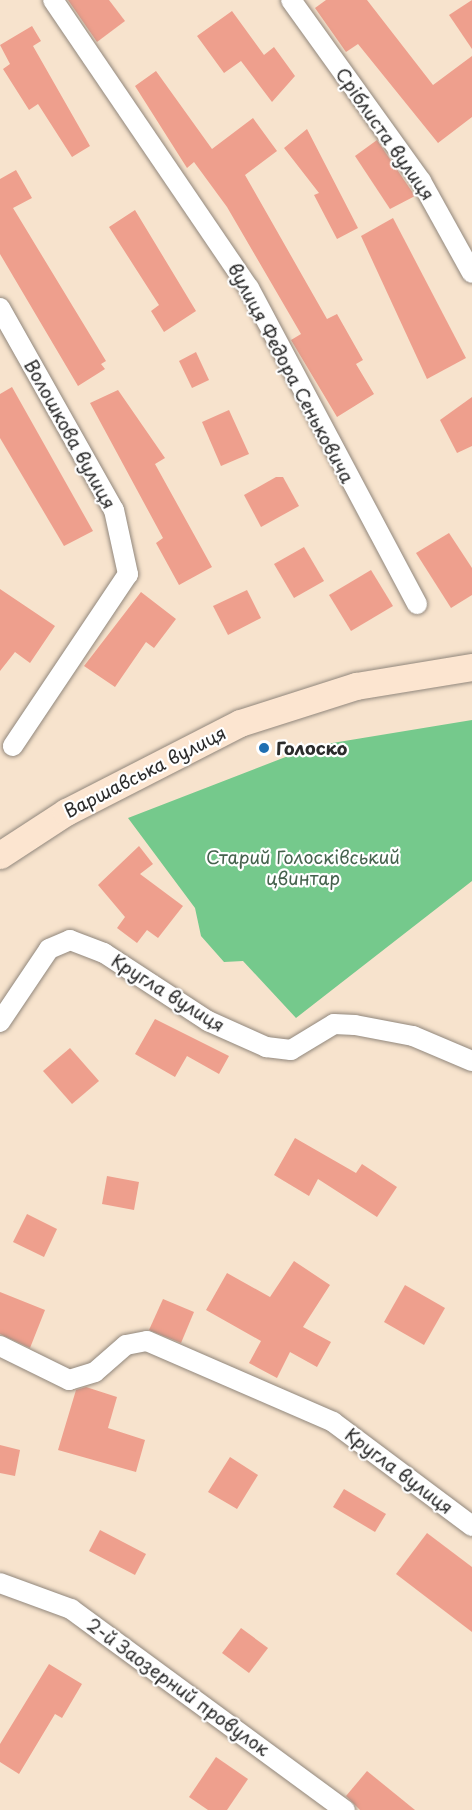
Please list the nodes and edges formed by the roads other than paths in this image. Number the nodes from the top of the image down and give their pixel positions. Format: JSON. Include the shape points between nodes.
{"nodes":[{"id":1,"x":53,"y":0,"type":"edge"},
{"id":2,"x":291,"y":0,"type":"edge"},
{"id":3,"x":472,"y":273,"type":"edge"},
{"id":4,"x":0,"y":308,"type":"edge"},
{"id":5,"x":417,"y":604,"type":"dead end"},
{"id":6,"x":472,"y":667,"type":"edge"},
{"id":7,"x":13,"y":746,"type":"dead end"},
{"id":8,"x":0,"y":855,"type":"edge"},
{"id":9,"x":0,"y":1022,"type":"edge"},
{"id":10,"x":472,"y":1061,"type":"edge"},
{"id":11,"x":0,"y":1346,"type":"edge"},
{"id":12,"x":472,"y":1527,"type":"edge"},
{"id":13,"x":0,"y":1583,"type":"edge"},
{"id":14,"x":345,"y":1810,"type":"edge"}],
"edges":[{"from":1,"to":5,"type":"street","name":"вулиця Федора Сеньковича","via":[[249,288]]},
{"from":2,"to":3,"type":"street","name":"Сріблиста вулиця","via":[[421,181]]},
{"from":4,"to":7,"type":"street","name":"Волошкова вулиця","via":[[114,510],[128,574]]},
{"from":6,"to":8,"type":"main road","name":"Варшавська вулиця","via":[[356,686],[240,723],[66,812]]},
{"from":9,"to":10,"type":"street","name":"Кругла вулиця","via":[[49,949],[70,940],[104,953],[208,1021],[266,1047],[291,1050],[334,1024],[355,1025],[413,1036]]},
{"from":11,"to":12,"type":"street","name":"Кругла вулиця","via":[[69,1380],[95,1372],[126,1345],[147,1341],[333,1422]]},
{"from":13,"to":14,"type":"street","name":"2-й Заозерний провулок","via":[[71,1609]]}]}
